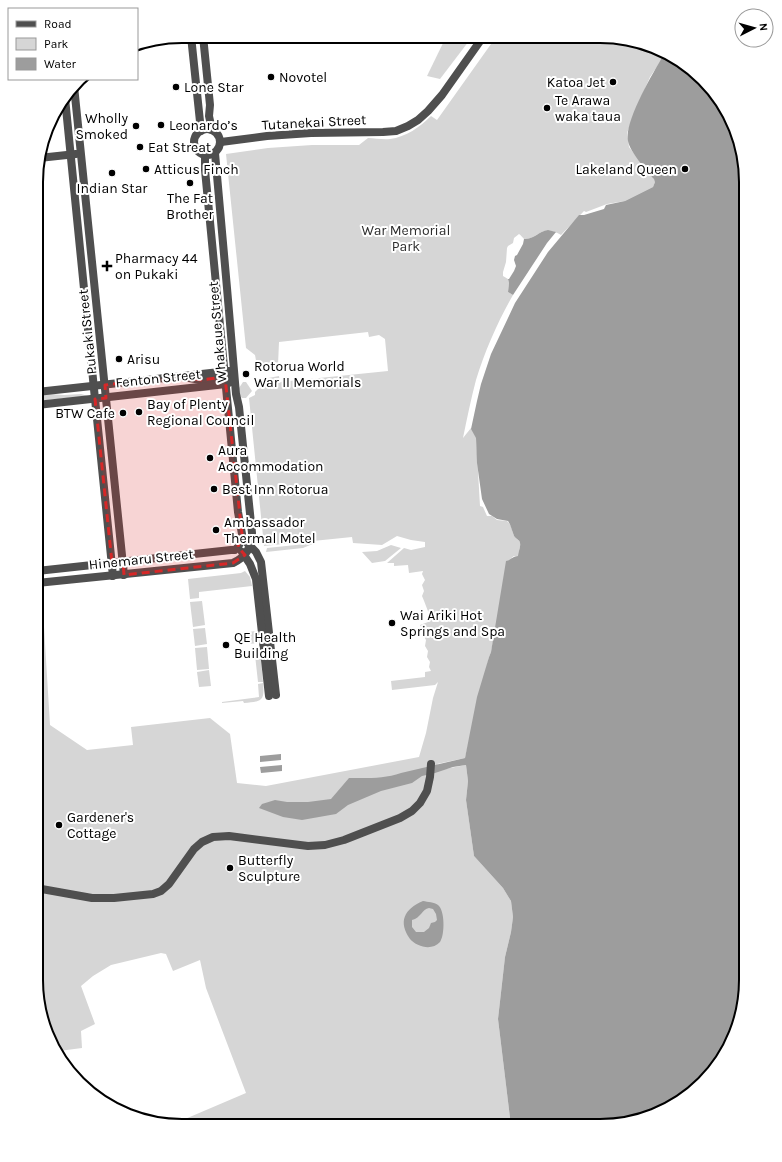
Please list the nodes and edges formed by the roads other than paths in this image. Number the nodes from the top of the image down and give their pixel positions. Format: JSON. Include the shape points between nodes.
{"nodes":[{"id":1,"x":192,"y":43,"type":"edge"},
{"id":2,"x":204,"y":43,"type":"edge"},
{"id":3,"x":479,"y":43,"type":"edge"},
{"id":4,"x":75,"y":94,"type":"edge"},
{"id":5,"x":66,"y":105,"type":"edge"},
{"id":6,"x":212,"y":130,"type":"junction"},
{"id":7,"x":201,"y":131,"type":"junction"},
{"id":8,"x":220,"y":142,"type":"junction"},
{"id":9,"x":81,"y":154,"type":"junction"},
{"id":10,"x":215,"y":154,"type":"junction"},
{"id":11,"x":71,"y":155,"type":"junction"},
{"id":12,"x":205,"y":156,"type":"junction"},
{"id":13,"x":45,"y":157,"type":"edge"},
{"id":14,"x":234,"y":376,"type":"junction"},
{"id":15,"x":225,"y":377,"type":"junction"},
{"id":16,"x":105,"y":385,"type":"junction"},
{"id":17,"x":93,"y":386,"type":"junction"},
{"id":18,"x":43,"y":391,"type":"edge"},
{"id":19,"x":106,"y":398,"type":"junction"},
{"id":20,"x":95,"y":399,"type":"junction"},
{"id":21,"x":43,"y":404,"type":"edge"},
{"id":22,"x":242,"y":538,"type":"junction"},
{"id":23,"x":249,"y":545,"type":"junction"},
{"id":24,"x":238,"y":547,"type":"junction"},
{"id":25,"x":245,"y":555,"type":"junction"},
{"id":26,"x":123,"y":562,"type":"junction"},
{"id":27,"x":112,"y":563,"type":"junction"},
{"id":28,"x":43,"y":570,"type":"edge"},
{"id":29,"x":124,"y":575,"type":"junction"},
{"id":30,"x":113,"y":576,"type":"junction"},
{"id":31,"x":43,"y":582,"type":"edge"},
{"id":32,"x":431,"y":764,"type":"dead end"},
{"id":33,"x":43,"y":889,"type":"edge"}],
"edges":[{"from":1,"to":7,"type":"street"},
{"from":2,"to":6,"type":"street"},
{"from":3,"to":8,"type":"street","name":"Tutanekai Street","via":[[428,111],[418,120],[396,131],[296,134]]},
{"from":4,"to":9,"type":"street","name":"Pukaki Street"},
{"from":5,"to":11,"type":"street","name":"Pukaki Street"},
{"from":6,"to":7,"type":"street"},
{"from":6,"to":8,"type":"street","via":[[218,135]]},
{"from":7,"to":12,"type":"street","via":[[194,142],[197,151]]},
{"from":8,"to":10,"type":"street"},
{"from":9,"to":11,"type":"street"},
{"from":9,"to":16,"type":"street","name":"Pukaki Street"},
{"from":10,"to":12,"type":"street"},
{"from":10,"to":14,"type":"street","name":"Whakaue Street"},
{"from":11,"to":13,"type":"street"},
{"from":11,"to":17,"type":"street","name":"Pukaki Street"},
{"from":12,"to":15,"type":"street","name":"Whakaue Street"},
{"from":14,"to":15,"type":"street","name":"Fenton Street"},
{"from":14,"to":15,"type":"street","name":"Fenton Street"},
{"from":14,"to":23,"type":"street","name":"Whakaue Street","via":[[252,538]]},
{"from":15,"to":16,"type":"street","name":"Fenton Street","via":[[181,376]]},
{"from":15,"to":19,"type":"street","name":"Fenton Street"},
{"from":15,"to":22,"type":"street","name":"Whakaue Street"},
{"from":16,"to":17,"type":"street","name":"Fenton Street"},
{"from":16,"to":19,"type":"street","name":"Pukaki Street"},
{"from":17,"to":18,"type":"street","name":"Fenton Street"},
{"from":17,"to":20,"type":"street","name":"Pukaki Street"},
{"from":19,"to":20,"type":"street","name":"Fenton Street"},
{"from":19,"to":26,"type":"street","name":"Pukaki Street"},
{"from":20,"to":21,"type":"street","name":"Fenton Street"},
{"from":20,"to":27,"type":"street","name":"Pukaki Street"},
{"from":22,"to":23,"type":"street"},
{"from":22,"to":24,"type":"street"},
{"from":23,"to":25,"type":"street","name":"Whakaue Street"},
{"from":23,"to":25,"type":"street","via":[[261,562],[272,696],[256,579]]},
{"from":24,"to":25,"type":"street"},
{"from":24,"to":26,"type":"street","name":"Hinemaru Street","via":[[235,550]]},
{"from":25,"to":29,"type":"street","name":"Hinemaru Street","via":[[233,563]]},
{"from":26,"to":27,"type":"street","name":"Hinemaru Street"},
{"from":26,"to":29,"type":"street","name":"Pukaki Street"},
{"from":27,"to":28,"type":"street","name":"Hinemaru Street"},
{"from":27,"to":30,"type":"street","name":"Pukaki Street"},
{"from":29,"to":30,"type":"street","name":"Hinemaru Street"},
{"from":30,"to":31,"type":"street","name":"Hinemaru Street"},
{"from":32,"to":33,"type":"street","via":[[427,791],[412,811],[344,840],[308,846],[229,836],[213,837],[194,849],[169,884],[153,894],[92,898]]}]}
